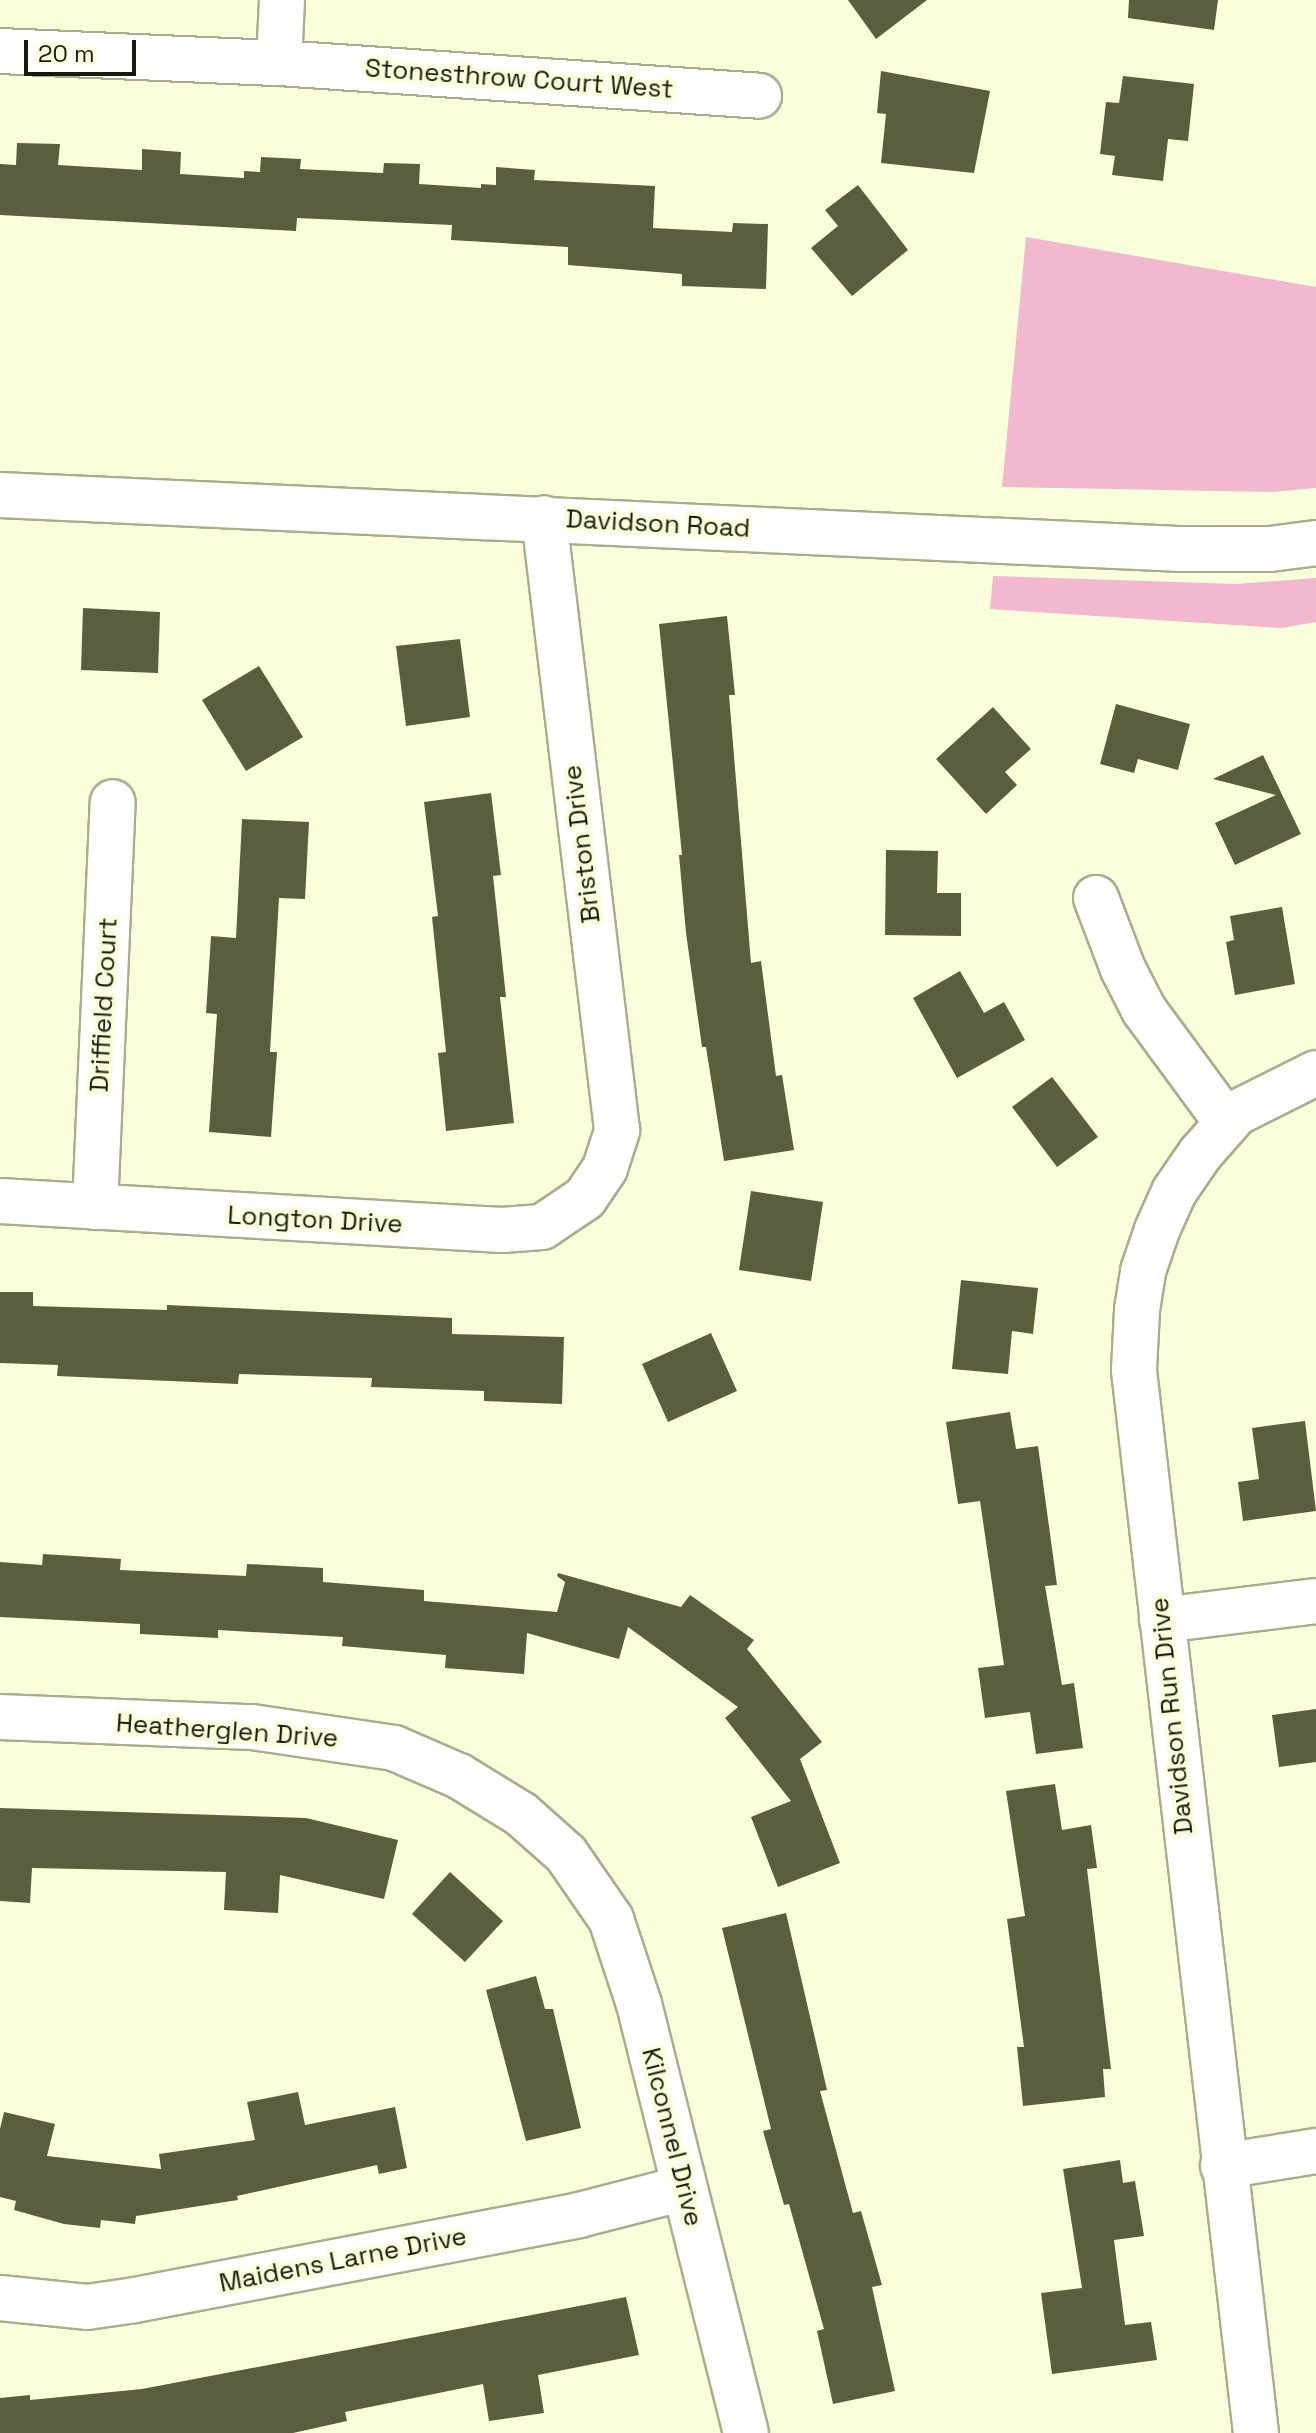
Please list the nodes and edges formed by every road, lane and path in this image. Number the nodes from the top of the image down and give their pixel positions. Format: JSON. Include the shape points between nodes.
{"nodes":[{"id":1,"x":282,"y":0,"type":"edge"},
{"id":2,"x":0,"y":51,"type":"edge"},
{"id":3,"x":279,"y":63,"type":"junction"},
{"id":4,"x":759,"y":96,"type":"dead end"},
{"id":5,"x":0,"y":495,"type":"edge"},
{"id":6,"x":544,"y":518,"type":"junction"},
{"id":7,"x":1316,"y":543,"type":"edge"},
{"id":8,"x":113,"y":802,"type":"dead end"},
{"id":9,"x":1096,"y":898,"type":"dead end"},
{"id":10,"x":1316,"y":1073,"type":"edge"},
{"id":11,"x":1227,"y":1123,"type":"junction"},
{"id":12,"x":605,"y":1168,"type":"joint"},
{"id":13,"x":0,"y":1201,"type":"edge"},
{"id":14,"x":95,"y":1207,"type":"junction"},
{"id":15,"x":1316,"y":1601,"type":"edge"},
{"id":16,"x":1162,"y":1620,"type":"junction"},
{"id":17,"x":0,"y":1717,"type":"edge"},
{"id":18,"x":566,"y":1854,"type":"joint"},
{"id":19,"x":1316,"y":2151,"type":"edge"},
{"id":20,"x":1223,"y":2166,"type":"junction"},
{"id":21,"x":684,"y":2188,"type":"junction"},
{"id":22,"x":0,"y":2298,"type":"edge"},
{"id":23,"x":746,"y":2433,"type":"edge"},
{"id":24,"x":1256,"y":2433,"type":"edge"}],
"edges":[{"from":1,"to":3,"type":"street"},
{"from":2,"to":3,"type":"street","name":"Stonesthrow Court West"},
{"from":3,"to":4,"type":"street","name":"Stonesthrow Court West"},
{"from":5,"to":6,"type":"street","name":"Davidson Road"},
{"from":6,"to":7,"type":"street","name":"Davidson Road","via":[[1178,549]]},
{"from":6,"to":12,"type":"street","name":"Briston Drive","via":[[617,1130]]},
{"from":8,"to":14,"type":"street","name":"Driffield Court"},
{"from":9,"to":11,"type":"street","via":[[1144,1010]]},
{"from":10,"to":11,"type":"street","name":"Davidson Run Drive"},
{"from":11,"to":16,"type":"street","name":"Davidson Run Drive","via":[[1174,1192],[1143,1271],[1137,1310],[1134,1370]]},
{"from":12,"to":14,"type":"street","name":"Longton Drive","via":[[585,1198],[542,1227],[502,1230]]},
{"from":13,"to":14,"type":"street","name":"Longton Drive"},
{"from":15,"to":16,"type":"street"},
{"from":16,"to":20,"type":"street","name":"Davidson Run Drive"},
{"from":17,"to":18,"type":"street","name":"Heatherglen Drive","via":[[252,1727],[394,1748],[471,1783],[521,1814]]},
{"from":18,"to":21,"type":"street","name":"Kilconnel Drive","via":[[611,1919],[639,2004]]},
{"from":19,"to":20,"type":"street"},
{"from":20,"to":24,"type":"street","name":"Davidson Run Drive"},
{"from":21,"to":22,"type":"street","name":"Maidens Larne Drive","via":[[579,2215],[135,2300],[87,2307]]},
{"from":21,"to":23,"type":"street","name":"Kilconnel Drive"}]}
